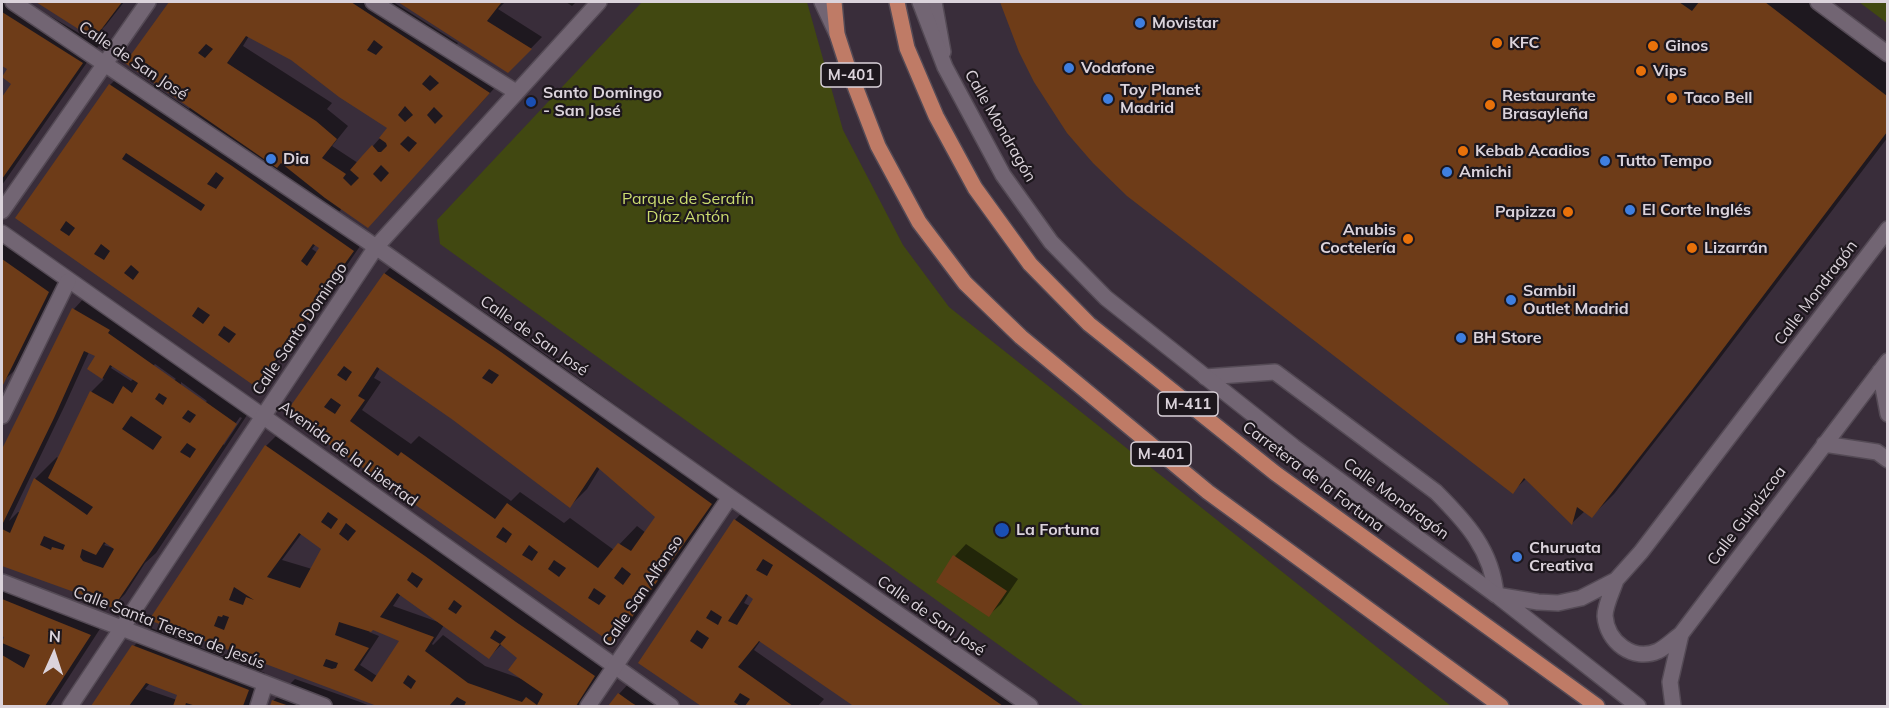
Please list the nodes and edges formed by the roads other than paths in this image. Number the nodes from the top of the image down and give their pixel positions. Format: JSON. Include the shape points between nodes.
{"nodes":[{"id":1,"x":13,"y":2,"type":"edge"},
{"id":2,"x":148,"y":2,"type":"edge"},
{"id":3,"x":373,"y":2,"type":"edge"},
{"id":4,"x":599,"y":2,"type":"edge"},
{"id":5,"x":822,"y":2,"type":"edge"},
{"id":6,"x":834,"y":2,"type":"edge"},
{"id":7,"x":897,"y":2,"type":"edge"},
{"id":8,"x":920,"y":2,"type":"edge"},
{"id":9,"x":934,"y":2,"type":"edge"},
{"id":10,"x":1818,"y":2,"type":"edge"},
{"id":11,"x":837,"y":34,"type":"junction"},
{"id":12,"x":1887,"y":54,"type":"edge"},
{"id":13,"x":106,"y":64,"type":"junction"},
{"id":14,"x":945,"y":67,"type":"junction"},
{"id":15,"x":516,"y":92,"type":"junction"},
{"id":16,"x":2,"y":211,"type":"edge"},
{"id":17,"x":1887,"y":229,"type":"edge"},
{"id":18,"x":2,"y":233,"type":"edge"},
{"id":19,"x":376,"y":247,"type":"junction"},
{"id":20,"x":68,"y":281,"type":"junction"},
{"id":21,"x":1884,"y":366,"type":"edge"},
{"id":22,"x":1205,"y":377,"type":"junction"},
{"id":23,"x":1887,"y":414,"type":"edge"},
{"id":24,"x":2,"y":416,"type":"edge"},
{"id":25,"x":264,"y":417,"type":"junction"},
{"id":26,"x":1824,"y":444,"type":"junction"},
{"id":27,"x":1887,"y":460,"type":"edge"},
{"id":28,"x":730,"y":497,"type":"junction"},
{"id":29,"x":1616,"y":580,"type":"junction"},
{"id":30,"x":2,"y":582,"type":"edge"},
{"id":31,"x":1496,"y":595,"type":"junction"},
{"id":32,"x":123,"y":629,"type":"junction"},
{"id":33,"x":1681,"y":634,"type":"junction"},
{"id":34,"x":614,"y":666,"type":"junction"},
{"id":35,"x":265,"y":684,"type":"junction"},
{"id":36,"x":70,"y":706,"type":"edge"},
{"id":37,"x":258,"y":706,"type":"edge"},
{"id":38,"x":324,"y":706,"type":"edge"},
{"id":39,"x":588,"y":706,"type":"edge"},
{"id":40,"x":671,"y":706,"type":"edge"},
{"id":41,"x":1030,"y":706,"type":"edge"},
{"id":42,"x":1501,"y":706,"type":"edge"},
{"id":43,"x":1597,"y":706,"type":"edge"},
{"id":44,"x":1638,"y":706,"type":"edge"},
{"id":45,"x":1673,"y":706,"type":"edge"}],
"edges":[{"from":1,"to":13,"type":"street","name":"Calle de San José"},
{"from":2,"to":13,"type":"street"},
{"from":3,"to":15,"type":"street"},
{"from":4,"to":15,"type":"street","name":"Calle Santo Domingo"},
{"from":5,"to":11,"type":"street"},
{"from":6,"to":11,"type":"main road","number":"M-401"},
{"from":7,"to":43,"type":"main road","name":"Carretera de la Fortuna","number":"M-411","via":[[906,48],[936,116],[975,188],[1030,264],[1089,324],[1275,473]]},
{"from":8,"to":14,"type":"street","name":"Calle Mondragón"},
{"from":9,"to":14,"type":"street"},
{"from":10,"to":12,"type":"street"},
{"from":11,"to":42,"type":"main road","number":"M-401","via":[[878,146],[919,222],[965,283],[1021,337],[1208,492]]},
{"from":13,"to":16,"type":"street"},
{"from":13,"to":19,"type":"street","name":"Calle de San José"},
{"from":14,"to":22,"type":"street","name":"Calle Mondragón","via":[[1003,175],[1051,243],[1106,298]]},
{"from":15,"to":19,"type":"street","name":"Calle Santo Domingo"},
{"from":17,"to":29,"type":"street","name":"Calle Mondragón"},
{"from":18,"to":20,"type":"street","name":"Avenida de la Libertad"},
{"from":19,"to":25,"type":"street","name":"Calle Santo Domingo"},
{"from":19,"to":28,"type":"street","name":"Calle de San José"},
{"from":20,"to":24,"type":"street"},
{"from":20,"to":25,"type":"street","name":"Avenida de la Libertad"},
{"from":21,"to":23,"type":"street"},
{"from":21,"to":26,"type":"street","name":"Calle Guipúzcoa"},
{"from":22,"to":31,"type":"street","name":"Calle Mondragón"},
{"from":22,"to":31,"type":"street","via":[[1275,372],[1436,492],[1479,541],[1492,572]]},
{"from":25,"to":32,"type":"street","name":"Calle Santo Domingo"},
{"from":25,"to":34,"type":"street","name":"Avenida de la Libertad"},
{"from":26,"to":27,"type":"street","via":[[1877,452]]},
{"from":26,"to":33,"type":"street","name":"Calle Guipúzcoa"},
{"from":28,"to":34,"type":"street","name":"Calle San Alfonso"},
{"from":28,"to":41,"type":"street","name":"Calle de San José"},
{"from":29,"to":31,"type":"street","name":"Calle Mondragón","via":[[1581,598],[1558,603]]},
{"from":29,"to":33,"type":"street","via":[[1605,613],[1608,630],[1622,648],[1637,654],[1658,651]]},
{"from":30,"to":32,"type":"street","name":"Calle Santa Teresa de Jesús"},
{"from":31,"to":44,"type":"street"},
{"from":32,"to":35,"type":"street","name":"Calle Santa Teresa de Jesús"},
{"from":32,"to":36,"type":"street","name":"Calle Santo Domingo"},
{"from":33,"to":45,"type":"street","name":"Calle Guipúzcoa","via":[[1670,682]]},
{"from":34,"to":39,"type":"street","name":"Calle San Alfonso"},
{"from":34,"to":40,"type":"street","name":"Avenida de la Libertad"},
{"from":35,"to":37,"type":"street"},
{"from":35,"to":38,"type":"street","name":"Calle Santa Teresa de Jesús"}]}
